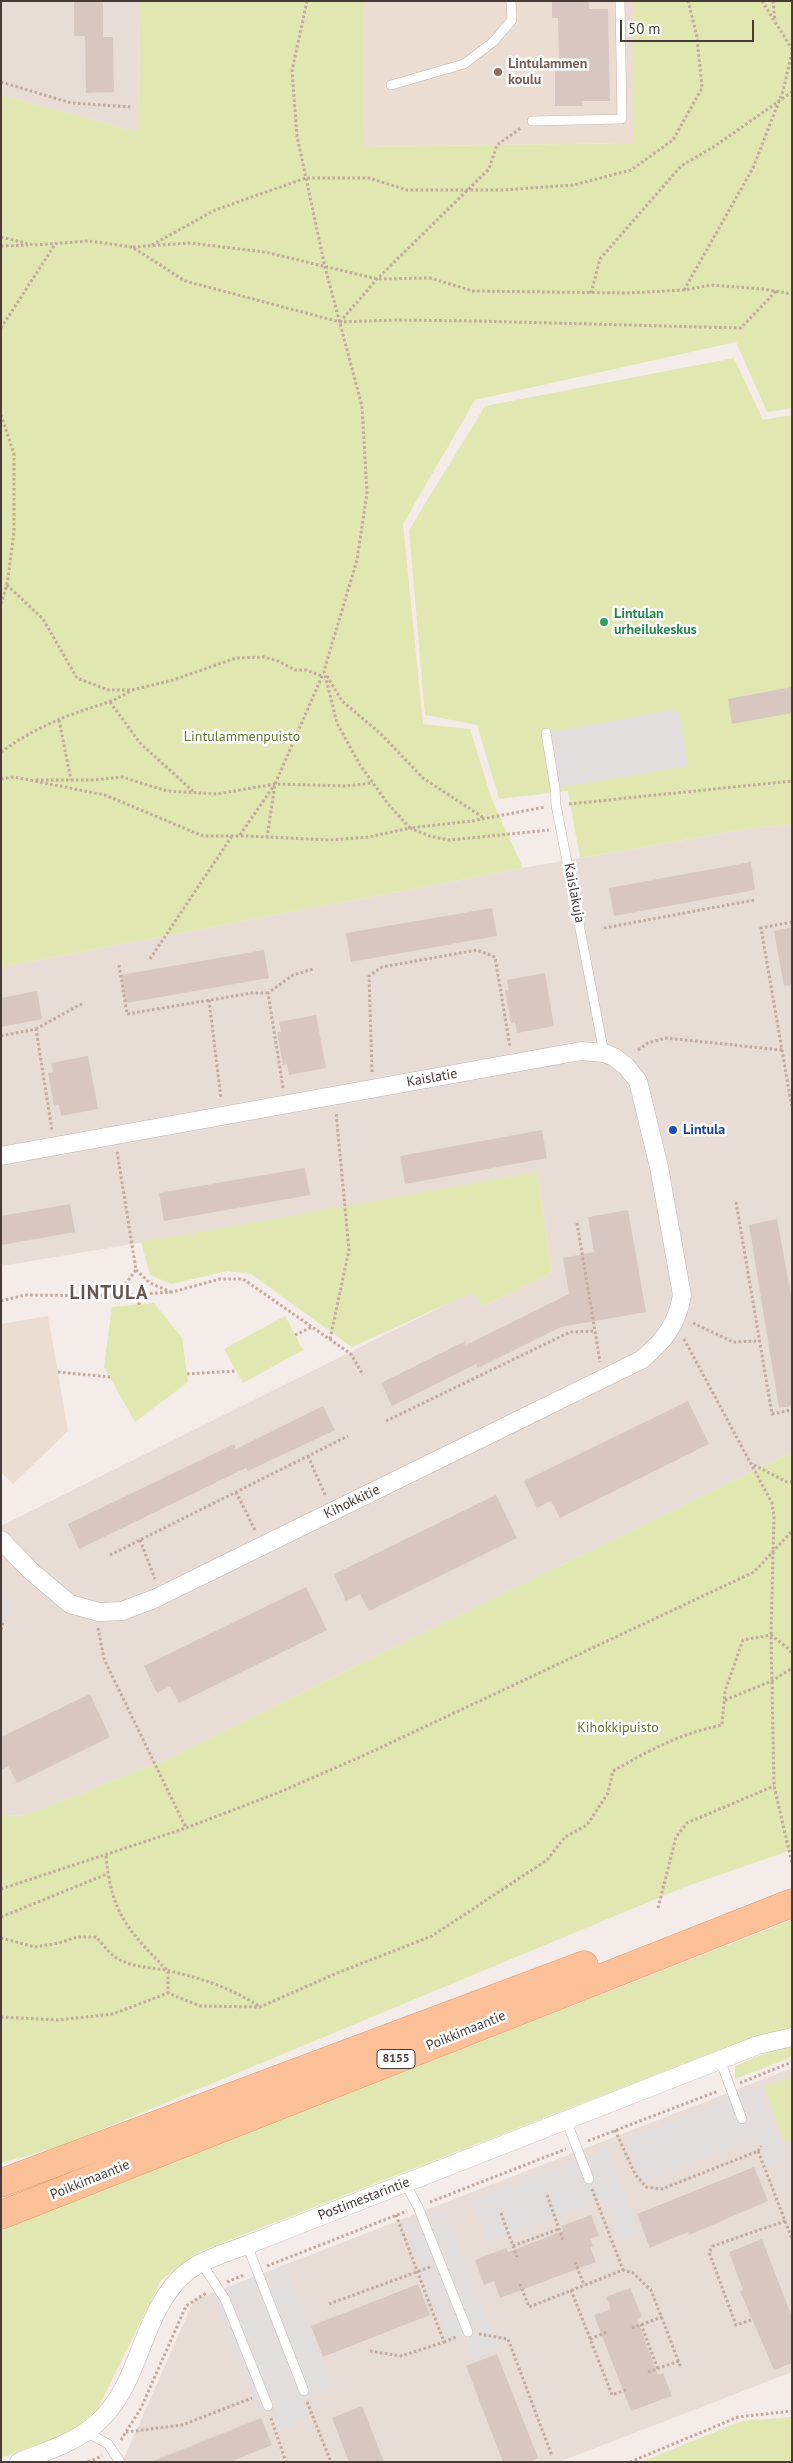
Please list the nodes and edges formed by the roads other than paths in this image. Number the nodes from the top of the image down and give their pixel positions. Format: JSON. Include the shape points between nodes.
{"nodes":[{"id":1,"x":511,"y":1,"type":"edge"},
{"id":2,"x":620,"y":1,"type":"edge"},
{"id":3,"x":392,"y":85,"type":"dead end"},
{"id":4,"x":532,"y":121,"type":"road end"},
{"id":5,"x":546,"y":733,"type":"dead end"},
{"id":6,"x":604,"y":1053,"type":"junction"},
{"id":7,"x":1,"y":1156,"type":"edge"},
{"id":8,"x":682,"y":1295,"type":"joint"},
{"id":9,"x":1,"y":1540,"type":"edge"},
{"id":10,"x":792,"y":1887,"type":"edge"},
{"id":11,"x":792,"y":1903,"type":"edge"},
{"id":12,"x":792,"y":2037,"type":"edge"},
{"id":13,"x":720,"y":2060,"type":"junction"},
{"id":14,"x":742,"y":2118,"type":"dead end"},
{"id":15,"x":566,"y":2120,"type":"junction"},
{"id":16,"x":589,"y":2179,"type":"road end"},
{"id":17,"x":1,"y":2183,"type":"edge"},
{"id":18,"x":405,"y":2183,"type":"junction"},
{"id":19,"x":1,"y":2215,"type":"edge"},
{"id":20,"x":246,"y":2245,"type":"junction"},
{"id":21,"x":202,"y":2264,"type":"junction"},
{"id":22,"x":468,"y":2332,"type":"road end"},
{"id":23,"x":304,"y":2391,"type":"road end"},
{"id":24,"x":268,"y":2406,"type":"road end"},
{"id":25,"x":86,"y":2432,"type":"junction"},
{"id":26,"x":19,"y":2462,"type":"edge"},
{"id":27,"x":120,"y":2462,"type":"edge"}],
"edges":[{"from":1,"to":3,"type":"lane","via":[[512,20],[493,42],[464,64]]},
{"from":2,"to":4,"type":"lane","via":[[622,119]]},
{"from":5,"to":6,"type":"lane","name":"Kaislakuja","via":[[556,805]]},
{"from":6,"to":7,"type":"street","name":"Kaislatie","via":[[581,1051]]},
{"from":6,"to":8,"type":"street","name":"Kaislatie","via":[[626,1066],[638,1081],[663,1186]]},
{"from":8,"to":9,"type":"street","name":"Kihokkitie","via":[[679,1313],[670,1331],[661,1344],[641,1360],[154,1599],[122,1611],[99,1612],[70,1604]]},
{"from":10,"to":17,"type":"main road","name":"Poikkimaantie","number":"8155"},
{"from":11,"to":19,"type":"main road","name":"Poikkimaantie","number":"8155"},
{"from":12,"to":13,"type":"street","name":"Postimestarintie","via":[[758,2045]]},
{"from":13,"to":14,"type":"lane"},
{"from":13,"to":15,"type":"street","name":"Postimestarintie"},
{"from":15,"to":16,"type":"lane"},
{"from":15,"to":18,"type":"street","name":"Postimestarintie"},
{"from":18,"to":20,"type":"street","name":"Postimestarintie"},
{"from":18,"to":22,"type":"lane","via":[[418,2207]]},
{"from":20,"to":21,"type":"street","name":"Postimestarintie"},
{"from":20,"to":23,"type":"lane"},
{"from":21,"to":24,"type":"lane","via":[[225,2299]]},
{"from":21,"to":25,"type":"street","name":"Postimestarintie","via":[[188,2271],[163,2297],[118,2400]]},
{"from":25,"to":26,"type":"street","name":"Postimestarintie"},
{"from":25,"to":27,"type":"lane","via":[[108,2444]]}]}
